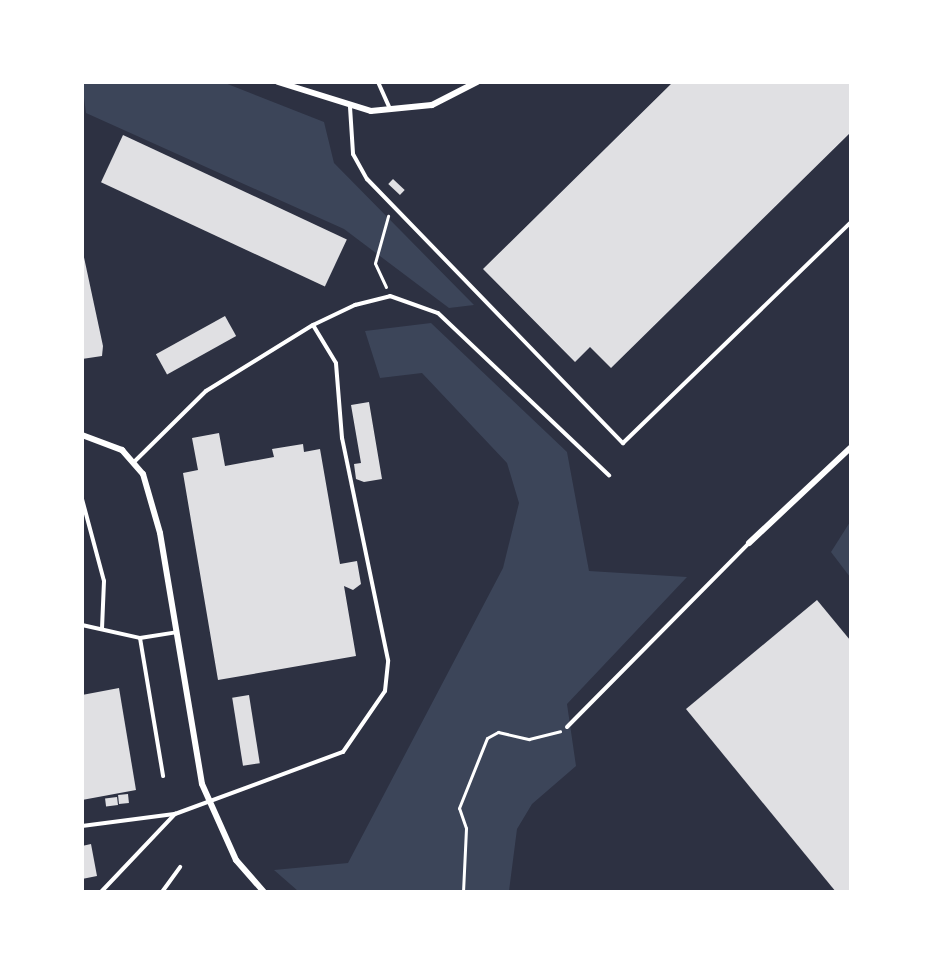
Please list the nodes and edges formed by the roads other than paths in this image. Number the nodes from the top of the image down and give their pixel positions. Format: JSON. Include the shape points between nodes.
{"nodes":[{"id":1,"x":278,"y":82,"type":"edge"},
{"id":2,"x":378,"y":82,"type":"edge"},
{"id":3,"x":477,"y":82,"type":"edge"},
{"id":4,"x":350,"y":107,"type":"junction"},
{"id":5,"x":391,"y":109,"type":"junction"},
{"id":6,"x":850,"y":223,"type":"edge"},
{"id":7,"x":313,"y":325,"type":"junction"},
{"id":8,"x":82,"y":435,"type":"edge"},
{"id":9,"x":850,"y":448,"type":"edge"},
{"id":10,"x":135,"y":461,"type":"junction"},
{"id":11,"x":609,"y":475,"type":"dead end"},
{"id":12,"x":82,"y":499,"type":"edge"},
{"id":13,"x":749,"y":543,"type":"joint"},
{"id":14,"x":82,"y":625,"type":"edge"},
{"id":15,"x":102,"y":629,"type":"junction"},
{"id":16,"x":177,"y":632,"type":"junction"},
{"id":17,"x":140,"y":638,"type":"junction"},
{"id":18,"x":567,"y":727,"type":"dead end"},
{"id":19,"x":163,"y":776,"type":"dead end"},
{"id":20,"x":207,"y":800,"type":"junction"},
{"id":21,"x":175,"y":814,"type":"junction"},
{"id":22,"x":82,"y":826,"type":"edge"},
{"id":23,"x":180,"y":867,"type":"dead end"},
{"id":24,"x":101,"y":891,"type":"edge"},
{"id":25,"x":162,"y":891,"type":"edge"},
{"id":26,"x":264,"y":891,"type":"edge"}],
"edges":[{"from":1,"to":4,"type":"street"},
{"from":2,"to":5,"type":"lane"},
{"from":3,"to":5,"type":"street","via":[[432,105]]},
{"from":4,"to":5,"type":"street"},
{"from":4,"to":6,"type":"lane","via":[[353,154],[367,179],[623,443]]},
{"from":7,"to":10,"type":"lane","via":[[206,392]]},
{"from":7,"to":11,"type":"lane","via":[[355,305],[390,296],[438,313]]},
{"from":7,"to":20,"type":"lane","via":[[336,363],[342,438],[388,675],[364,728],[343,752],[301,771]]},
{"from":8,"to":10,"type":"street"},
{"from":9,"to":13,"type":"street"},
{"from":10,"to":16,"type":"street","via":[[155,511]]},
{"from":12,"to":15,"type":"lane","via":[[104,581]]},
{"from":13,"to":18,"type":"lane"},
{"from":14,"to":15,"type":"lane"},
{"from":15,"to":17,"type":"lane"},
{"from":16,"to":17,"type":"lane"},
{"from":16,"to":20,"type":"street"},
{"from":17,"to":19,"type":"lane"},
{"from":20,"to":21,"type":"lane"},
{"from":20,"to":26,"type":"street","via":[[225,841]]},
{"from":21,"to":22,"type":"lane"},
{"from":21,"to":24,"type":"lane"},
{"from":23,"to":25,"type":"lane"}]}
